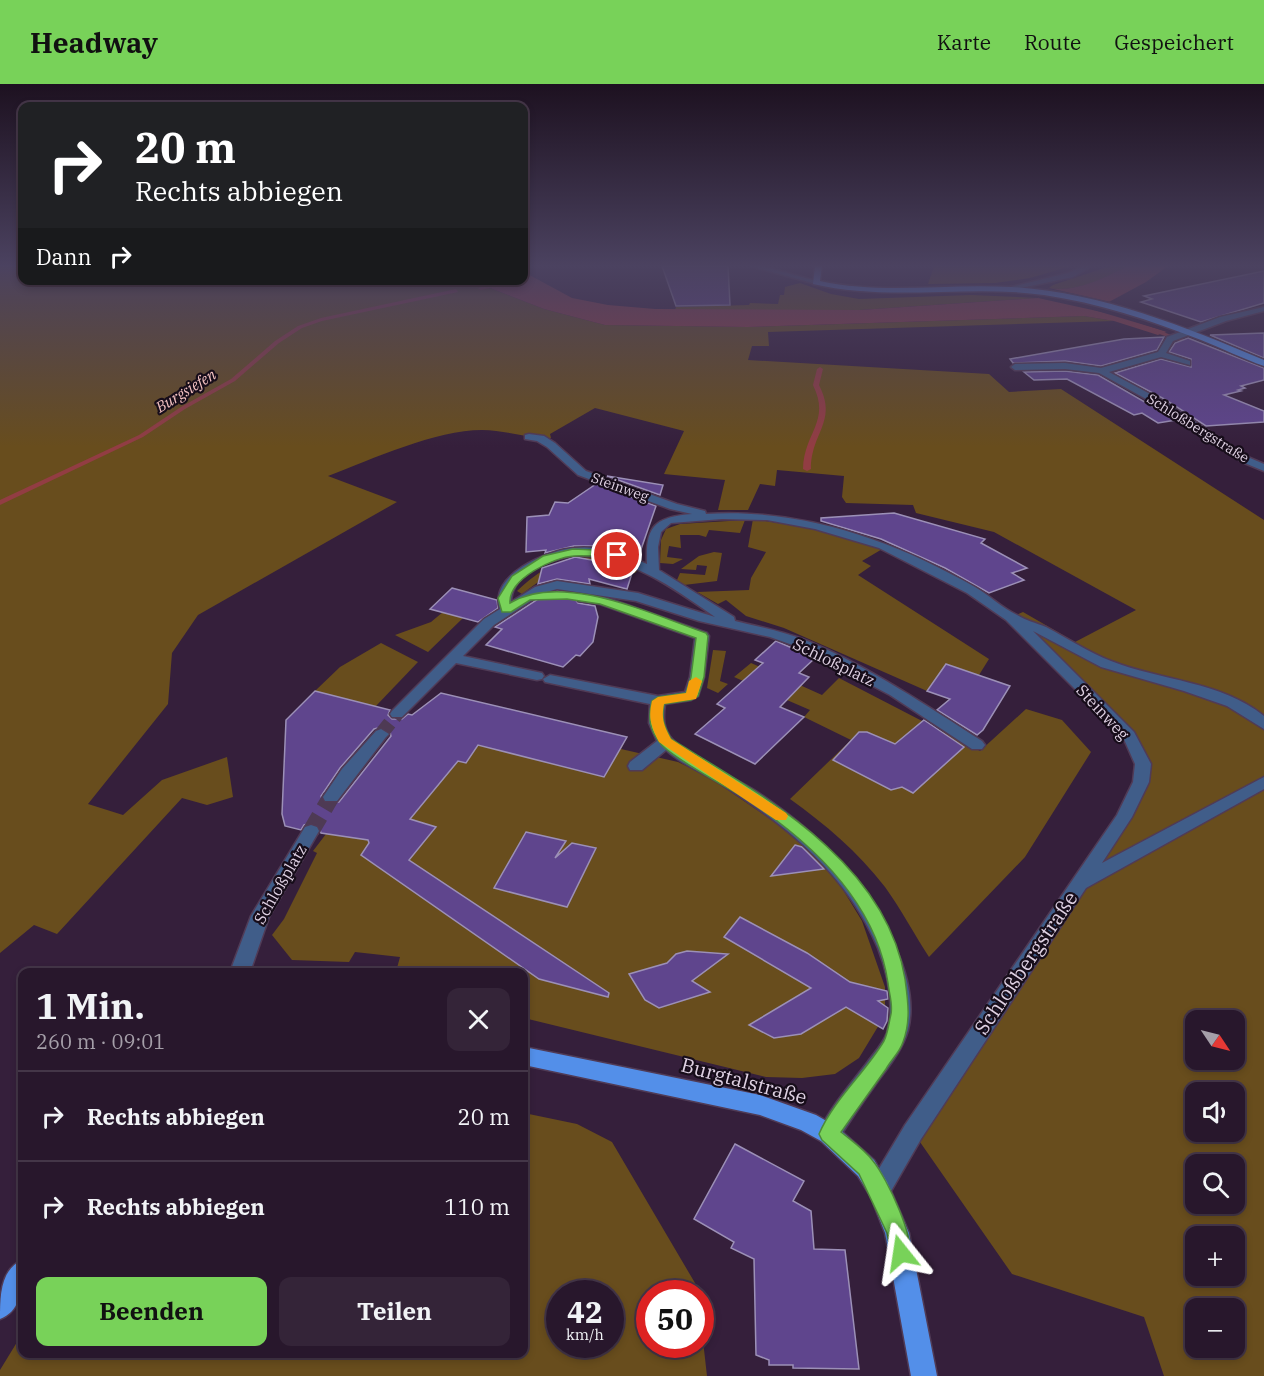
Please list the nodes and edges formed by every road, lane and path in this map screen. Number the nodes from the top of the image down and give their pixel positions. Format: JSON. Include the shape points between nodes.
{"nodes":[{"id":1,"x":1172,"y":326,"type":"edge"},
{"id":2,"x":1205,"y":326,"type":"edge"},
{"id":3,"x":1187,"y":334,"type":"junction"},
{"id":4,"x":1161,"y":354,"type":"junction"},
{"id":5,"x":1187,"y":363,"type":"dead end"},
{"id":6,"x":1264,"y":363,"type":"edge"},
{"id":7,"x":1015,"y":367,"type":"dead end"},
{"id":8,"x":1101,"y":371,"type":"junction"},
{"id":9,"x":529,"y":437,"type":"dead end"},
{"id":10,"x":1264,"y":468,"type":"edge"},
{"id":11,"x":722,"y":516,"type":"junction"},
{"id":12,"x":653,"y":571,"type":"junction"},
{"id":13,"x":528,"y":597,"type":"junction"},
{"id":14,"x":507,"y":610,"type":"junction"},
{"id":15,"x":1011,"y":617,"type":"junction"},
{"id":16,"x":737,"y":625,"type":"junction"},
{"id":17,"x":454,"y":658,"type":"junction"},
{"id":18,"x":658,"y":701,"type":"junction"},
{"id":19,"x":396,"y":714,"type":"tunnel mouth"},
{"id":20,"x":1264,"y":724,"type":"edge"},
{"id":21,"x":381,"y":734,"type":"tunnel mouth"},
{"id":22,"x":666,"y":742,"type":"junction"},
{"id":23,"x":977,"y":745,"type":"dead end"},
{"id":24,"x":636,"y":766,"type":"dead end"},
{"id":25,"x":1264,"y":782,"type":"edge"},
{"id":26,"x":331,"y":797,"type":"tunnel mouth"},
{"id":27,"x":311,"y":831,"type":"tunnel mouth"},
{"id":28,"x":1078,"y":885,"type":"junction"},
{"id":29,"x":241,"y":968,"type":"edge"},
{"id":30,"x":528,"y":1057,"type":"edge"},
{"id":31,"x":829,"y":1134,"type":"junction"},
{"id":32,"x":879,"y":1190,"type":"junction"},
{"id":33,"x":18,"y":1278,"type":"edge"},
{"id":34,"x":0,"y":1307,"type":"edge"},
{"id":35,"x":924,"y":1376,"type":"edge"}],
"edges":[{"from":1,"to":3,"type":"main road"},
{"from":2,"to":3,"type":"street"},
{"from":3,"to":4,"type":"street","via":[[1170,339]]},
{"from":3,"to":6,"type":"main road"},
{"from":4,"to":5,"type":"street"},
{"from":4,"to":8,"type":"street","name":"Schloßbergstraße"},
{"from":7,"to":8,"type":"street","name":"Schloßbergstraße","via":[[1065,366]]},
{"from":8,"to":10,"type":"street","name":"Schloßbergstraße"},
{"from":9,"to":11,"type":"street","name":"Steinweg","via":[[551,445],[582,473],[674,507]]},
{"from":11,"to":12,"type":"street","name":"Steinweg","via":[[675,519],[659,526],[652,547]]},
{"from":11,"to":15,"type":"street","name":"Steinweg","via":[[767,517],[869,539],[971,590]]},
{"from":12,"to":14,"type":"street","via":[[603,552],[561,554],[516,578],[504,598]]},
{"from":12,"to":16,"type":"street"},
{"from":13,"to":14,"type":"street","name":"Schloßplatz"},
{"from":13,"to":16,"type":"street","name":"Schloßplatz","via":[[548,587],[571,586],[638,597]]},
{"from":13,"to":18,"type":"street","via":[[567,595],[602,601],[702,636],[691,696]]},
{"from":14,"to":17,"type":"street","name":"Schloßplatz","via":[[489,622]]},
{"from":15,"to":20,"type":"street","name":"Steinweg","via":[[1108,665],[1222,700],[1250,712]]},
{"from":15,"to":28,"type":"street","name":"Steinweg","via":[[1129,735],[1143,764],[1141,782],[1124,817]]},
{"from":16,"to":23,"type":"street","name":"Schloßplatz","via":[[806,645],[895,692]]},
{"from":17,"to":18,"type":"street"},
{"from":17,"to":19,"type":"street","name":"Schloßplatz"},
{"from":18,"to":22,"type":"street","via":[[656,724]]},
{"from":21,"to":26,"type":"street"},
{"from":22,"to":24,"type":"street"},
{"from":22,"to":31,"type":"street","via":[[807,836],[858,892],[884,937],[899,986],[901,1010],[894,1041]]},
{"from":25,"to":28,"type":"street","name":"Schloßbergstraße"},
{"from":27,"to":29,"type":"street","name":"Schloßplatz","via":[[260,916]]},
{"from":28,"to":32,"type":"street","name":"Schloßbergstraße","via":[[913,1132]]},
{"from":30,"to":31,"type":"main road","name":"Burgtalstraße","via":[[760,1105]]},
{"from":31,"to":32,"type":"main road","name":"Burgtalstraße","via":[[866,1167]]},
{"from":32,"to":35,"type":"main road","name":"Burgtalstraße","via":[[897,1233]]},
{"from":33,"to":34,"type":"main road"}]}
